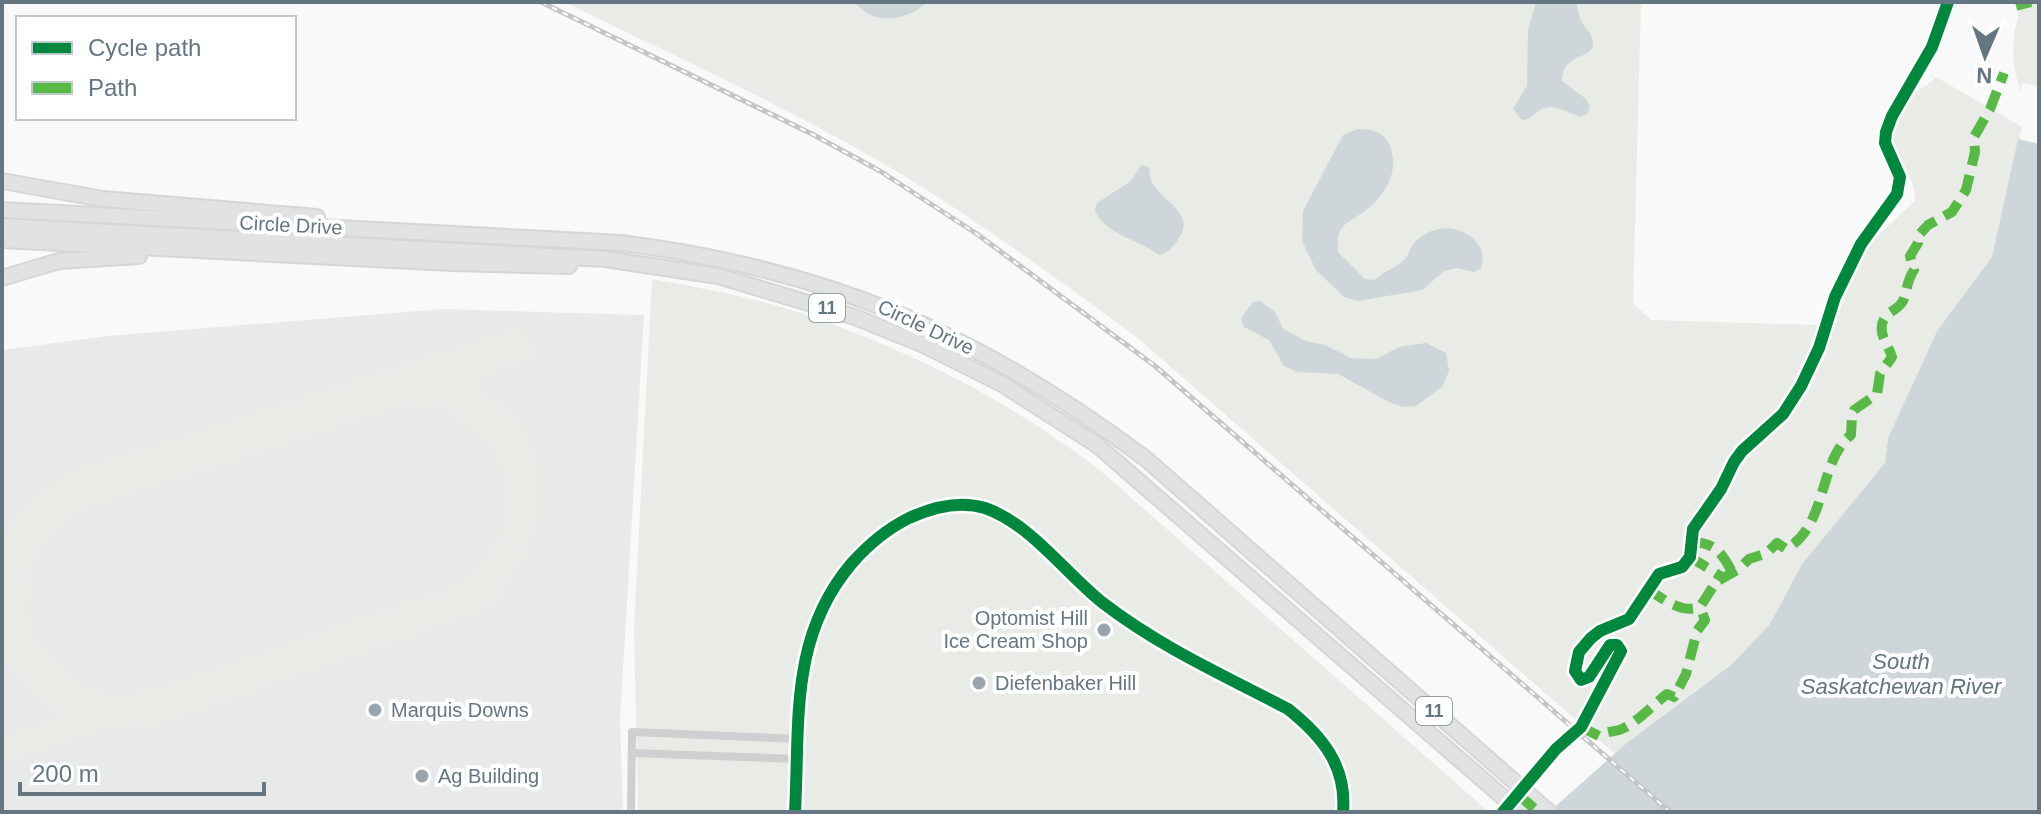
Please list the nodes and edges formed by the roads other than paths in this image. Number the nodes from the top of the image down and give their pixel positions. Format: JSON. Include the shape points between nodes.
{"nodes":[{"id":1,"x":2,"y":181,"type":"edge"},
{"id":2,"x":2,"y":210,"type":"edge"},
{"id":3,"x":2,"y":226,"type":"edge"},
{"id":4,"x":472,"y":234,"type":"junction"},
{"id":5,"x":2,"y":240,"type":"edge"},
{"id":6,"x":306,"y":256,"type":"junction"},
{"id":7,"x":2,"y":278,"type":"edge"},
{"id":8,"x":748,"y":284,"type":"junction"},
{"id":9,"x":798,"y":739,"type":"junction"},
{"id":10,"x":632,"y":753,"type":"junction"},
{"id":11,"x":798,"y":759,"type":"junction"},
{"id":12,"x":631,"y":812,"type":"edge"},
{"id":13,"x":795,"y":812,"type":"edge"},
{"id":14,"x":1343,"y":812,"type":"edge"},
{"id":15,"x":1520,"y":812,"type":"edge"},
{"id":16,"x":1549,"y":812,"type":"edge"}],
"edges":[{"from":1,"to":4,"type":"highway","via":[[103,199]]},
{"from":2,"to":4,"type":"highway","name":"Circle Drive","number":"11"},
{"from":3,"to":8,"type":"highway","name":"Circle Drive","number":"11","via":[[605,259]]},
{"from":4,"to":16,"type":"highway","name":"Circle Drive","number":"11","via":[[621,243],[715,257],[847,293],[929,325],[989,356],[1059,397],[1146,459]]},
{"from":5,"to":6,"type":"highway"},
{"from":6,"to":7,"type":"highway","via":[[91,257]]},
{"from":6,"to":8,"type":"highway","via":[[611,268],[730,286]]},
{"from":8,"to":15,"type":"highway","name":"Circle Drive","number":"11","via":[[855,317],[1035,403],[1127,470]]},
{"from":9,"to":10,"type":"street","via":[[632,732]]},
{"from":9,"to":11,"type":"street"},
{"from":9,"to":14,"type":"street","via":[[810,635],[841,577],[899,523],[941,505],[984,508],[1007,519],[1102,602],[1156,640],[1288,709],[1306,724],[1338,768]]},
{"from":10,"to":11,"type":"street"},
{"from":10,"to":12,"type":"street"},
{"from":11,"to":13,"type":"street"}]}
